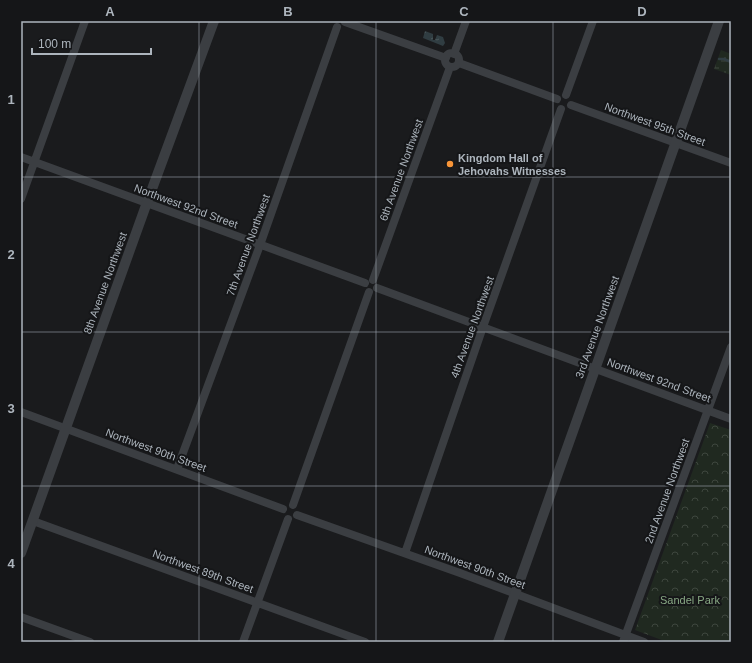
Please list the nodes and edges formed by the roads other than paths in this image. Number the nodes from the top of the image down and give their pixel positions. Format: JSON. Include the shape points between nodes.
{"nodes":[{"id":1,"x":85,"y":21,"type":"edge"},
{"id":2,"x":214,"y":21,"type":"edge"},
{"id":3,"x":466,"y":21,"type":"edge"},
{"id":4,"x":593,"y":21,"type":"edge"},
{"id":5,"x":719,"y":21,"type":"edge"},
{"id":6,"x":345,"y":22,"type":"edge"},
{"id":7,"x":335,"y":24,"type":"edge"},
{"id":8,"x":454,"y":54,"type":"junction"},
{"id":9,"x":446,"y":58,"type":"junction"},
{"id":10,"x":459,"y":63,"type":"junction"},
{"id":11,"x":450,"y":67,"type":"junction"},
{"id":12,"x":566,"y":95,"type":"junction"},
{"id":13,"x":557,"y":99,"type":"junction"},
{"id":14,"x":571,"y":105,"type":"junction"},
{"id":15,"x":561,"y":109,"type":"junction"},
{"id":16,"x":676,"y":143,"type":"junction"},
{"id":17,"x":21,"y":157,"type":"edge"},
{"id":18,"x":34,"y":162,"type":"junction"},
{"id":19,"x":731,"y":164,"type":"edge"},
{"id":20,"x":21,"y":199,"type":"edge"},
{"id":21,"x":146,"y":203,"type":"junction"},
{"id":22,"x":260,"y":245,"type":"junction"},
{"id":23,"x":369,"y":282,"type":"junction"},
{"id":24,"x":377,"y":288,"type":"junction"},
{"id":25,"x":369,"y":292,"type":"junction"},
{"id":26,"x":483,"y":327,"type":"junction"},
{"id":27,"x":731,"y":347,"type":"edge"},
{"id":28,"x":595,"y":368,"type":"junction"},
{"id":29,"x":708,"y":410,"type":"junction"},
{"id":30,"x":21,"y":412,"type":"edge"},
{"id":31,"x":731,"y":419,"type":"edge"},
{"id":32,"x":66,"y":428,"type":"junction"},
{"id":33,"x":177,"y":469,"type":"junction"},
{"id":34,"x":293,"y":505,"type":"junction"},
{"id":35,"x":283,"y":509,"type":"junction"},
{"id":36,"x":297,"y":515,"type":"junction"},
{"id":37,"x":288,"y":518,"type":"junction"},
{"id":38,"x":33,"y":521,"type":"junction"},
{"id":39,"x":21,"y":553,"type":"edge"},
{"id":40,"x":405,"y":553,"type":"junction"},
{"id":41,"x":514,"y":593,"type":"junction"},
{"id":42,"x":258,"y":603,"type":"junction"},
{"id":43,"x":21,"y":617,"type":"edge"},
{"id":44,"x":624,"y":638,"type":"edge"},
{"id":45,"x":90,"y":642,"type":"edge"},
{"id":46,"x":243,"y":642,"type":"edge"},
{"id":47,"x":366,"y":642,"type":"edge"},
{"id":48,"x":498,"y":642,"type":"edge"},
{"id":49,"x":644,"y":642,"type":"edge"}],
"edges":[{"from":1,"to":18,"type":"street"},
{"from":2,"to":21,"type":"street","name":"8th Avenue Northwest"},
{"from":3,"to":8,"type":"street"},
{"from":4,"to":12,"type":"street"},
{"from":5,"to":16,"type":"street","name":"3rd Avenue Northwest"},
{"from":6,"to":7,"type":"street","via":[[342,26]]},
{"from":6,"to":9,"type":"street"},
{"from":7,"to":22,"type":"street","name":"7th Avenue Northwest"},
{"from":8,"to":9,"type":"street"},
{"from":8,"to":10,"type":"street","via":[[458,56]]},
{"from":9,"to":11,"type":"street","via":[[446,63]]},
{"from":10,"to":11,"type":"street","via":[[455,67]]},
{"from":10,"to":13,"type":"street"},
{"from":11,"to":23,"type":"street","name":"6th Avenue Northwest"},
{"from":12,"to":13,"type":"street","via":[[561,95]]},
{"from":12,"to":14,"type":"street","via":[[570,98]]},
{"from":13,"to":15,"type":"street","via":[[557,105]]},
{"from":14,"to":15,"type":"street","via":[[567,109]]},
{"from":14,"to":16,"type":"street","name":"Northwest 95th Street"},
{"from":15,"to":26,"type":"street","name":"4th Avenue Northwest"},
{"from":16,"to":19,"type":"street","name":"Northwest 95th Street"},
{"from":16,"to":28,"type":"street","name":"3rd Avenue Northwest"},
{"from":17,"to":18,"type":"street","name":"Northwest 92nd Street"},
{"from":18,"to":20,"type":"street"},
{"from":18,"to":21,"type":"street","name":"Northwest 92nd Street"},
{"from":21,"to":22,"type":"street","name":"Northwest 92nd Street"},
{"from":21,"to":32,"type":"street","name":"8th Avenue Northwest"},
{"from":22,"to":23,"type":"street","name":"Northwest 92nd Street"},
{"from":22,"to":33,"type":"street","name":"7th Avenue Northwest"},
{"from":23,"to":24,"type":"street","via":[[377,283]]},
{"from":23,"to":25,"type":"street","via":[[365,288]]},
{"from":24,"to":25,"type":"street","via":[[374,292]]},
{"from":24,"to":26,"type":"street","name":"Northwest 92nd Street"},
{"from":25,"to":34,"type":"street"},
{"from":26,"to":28,"type":"street","name":"Northwest 92nd Street"},
{"from":26,"to":40,"type":"street","name":"4th Avenue Northwest"},
{"from":27,"to":29,"type":"street","name":"2nd Avenue Northwest"},
{"from":28,"to":29,"type":"street","name":"Northwest 92nd Street"},
{"from":28,"to":41,"type":"street","name":"3rd Avenue Northwest"},
{"from":29,"to":31,"type":"street","name":"Northwest 92nd Street"},
{"from":29,"to":44,"type":"street","name":"2nd Avenue Northwest"},
{"from":30,"to":32,"type":"street","name":"Northwest 90th Street"},
{"from":32,"to":33,"type":"street","name":"Northwest 90th Street"},
{"from":32,"to":38,"type":"street","name":"8th Avenue Northwest"},
{"from":33,"to":35,"type":"street","name":"Northwest 90th Street"},
{"from":34,"to":35,"type":"street","via":[[287,505]]},
{"from":34,"to":36,"type":"street"},
{"from":35,"to":37,"type":"street","via":[[283,515]]},
{"from":36,"to":37,"type":"street"},
{"from":36,"to":40,"type":"street","name":"Northwest 90th Street"},
{"from":37,"to":42,"type":"street"},
{"from":38,"to":39,"type":"street","name":"8th Avenue Northwest"},
{"from":38,"to":42,"type":"street","name":"Northwest 89th Street"},
{"from":40,"to":41,"type":"street","name":"Northwest 90th Street"},
{"from":41,"to":44,"type":"street","name":"Northwest 90th Street"},
{"from":41,"to":48,"type":"street","name":"3rd Avenue Northwest"},
{"from":42,"to":46,"type":"street"},
{"from":42,"to":47,"type":"street","name":"Northwest 89th Street"},
{"from":43,"to":45,"type":"street"},
{"from":44,"to":49,"type":"street","name":"Northwest 90th Street"}]}
